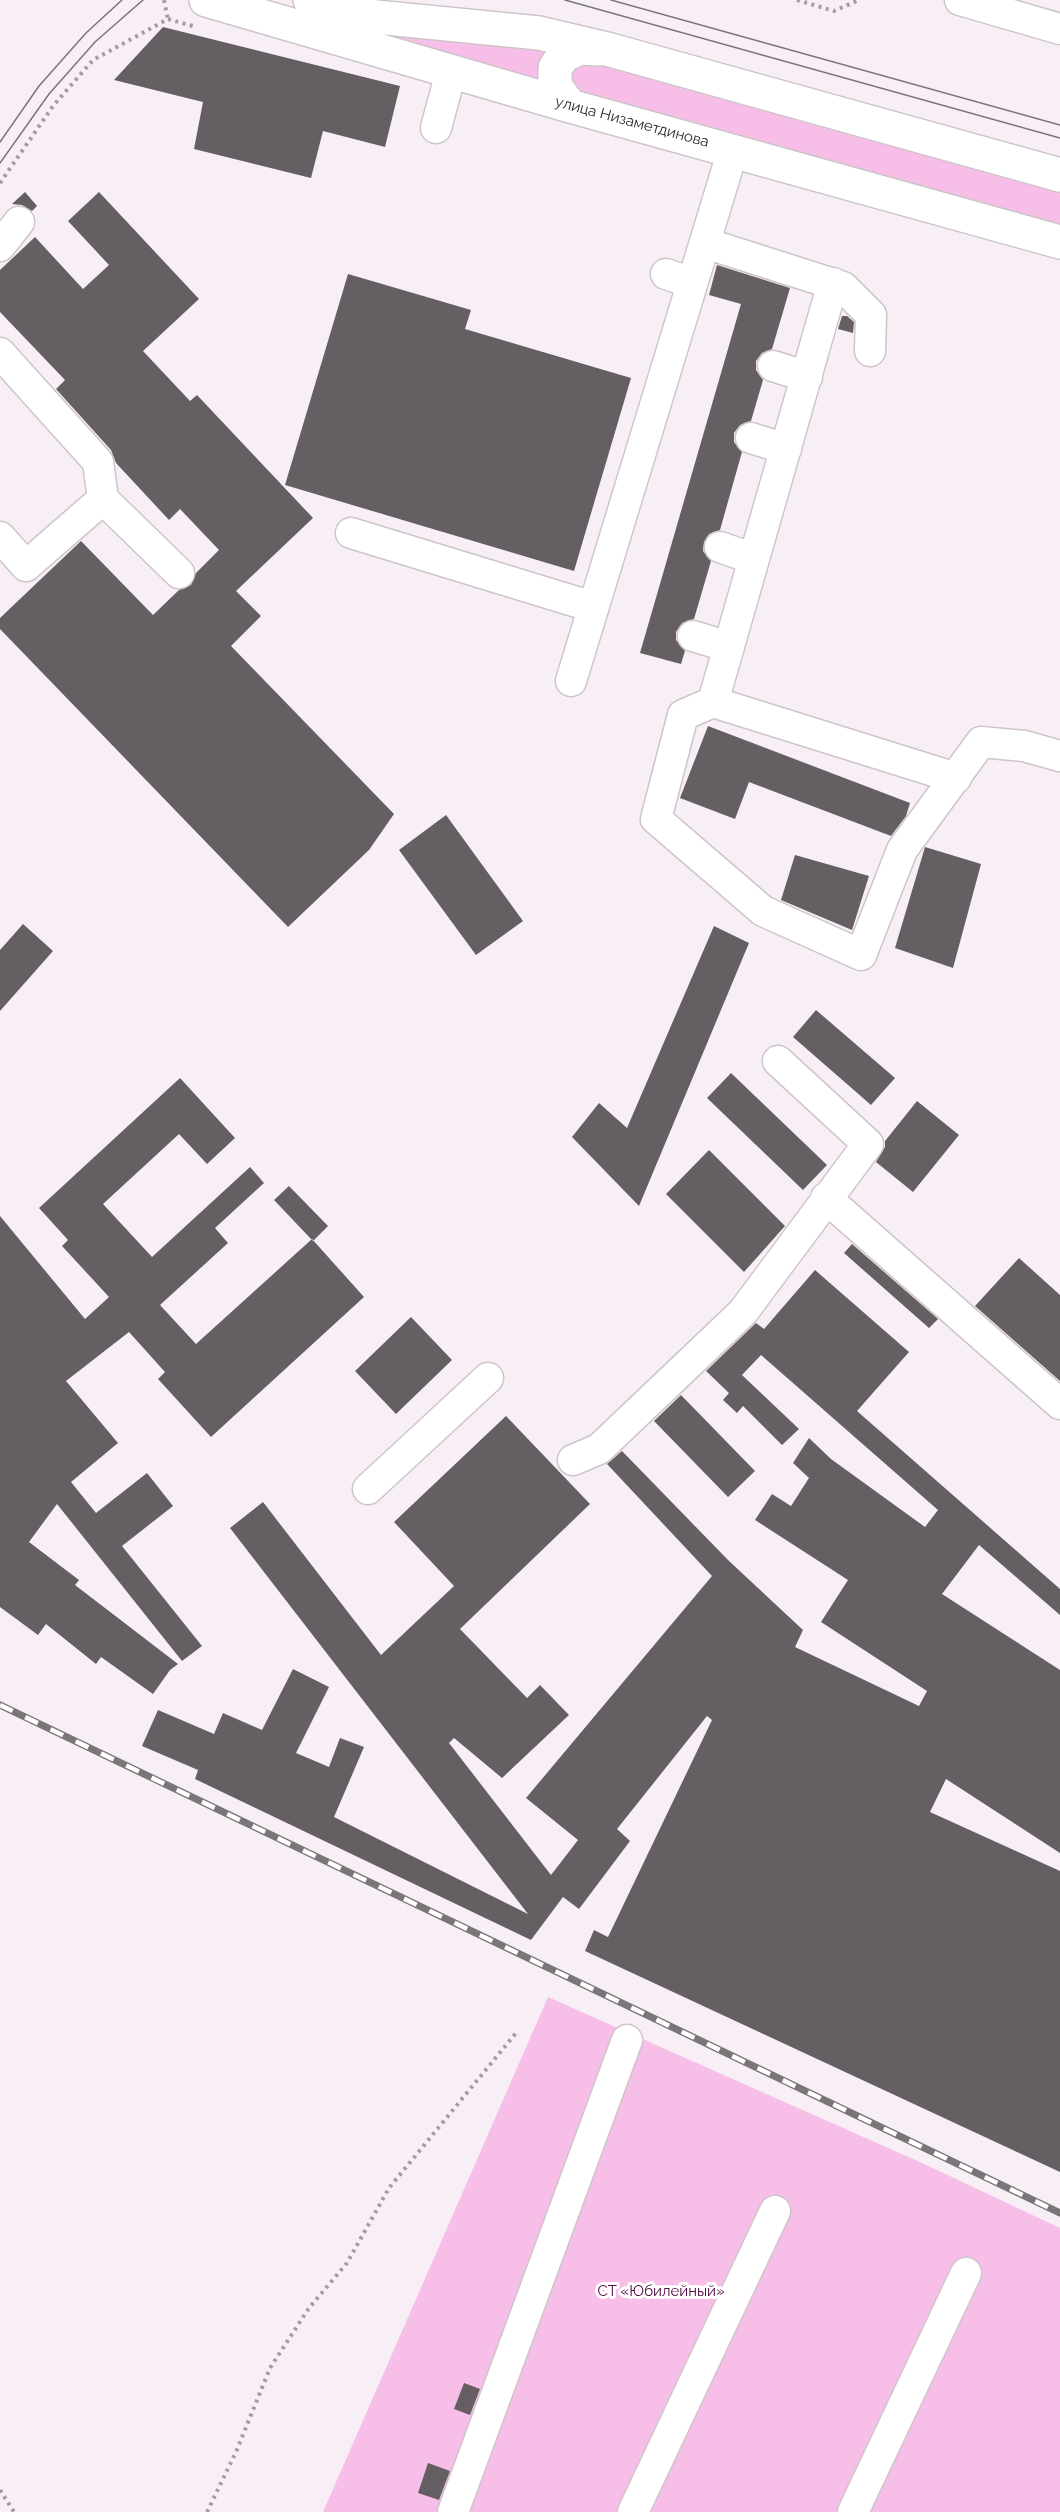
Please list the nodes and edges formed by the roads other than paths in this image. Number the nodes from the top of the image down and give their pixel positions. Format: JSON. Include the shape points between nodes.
{"nodes":[{"id":1,"x":310,"y":0,"type":"edge"},
{"id":2,"x":960,"y":0,"type":"edge"},
{"id":3,"x":204,"y":14,"type":"edge"},
{"id":4,"x":1060,"y":28,"type":"edge"},
{"id":5,"x":607,"y":49,"type":"junction"},
{"id":6,"x":451,"y":72,"type":"junction"},
{"id":7,"x":570,"y":106,"type":"junction"},
{"id":8,"x":436,"y":128,"type":"dead end"},
{"id":9,"x":733,"y":150,"type":"junction"},
{"id":10,"x":1060,"y":175,"type":"edge"},
{"id":11,"x":19,"y":222,"type":"dead end"},
{"id":12,"x":1060,"y":242,"type":"edge"},
{"id":13,"x":705,"y":243,"type":"junction"},
{"id":14,"x":0,"y":246,"type":"edge"},
{"id":15,"x":834,"y":284,"type":"junction"},
{"id":16,"x":870,"y":351,"type":"dead end"},
{"id":17,"x":0,"y":354,"type":"edge"},
{"id":18,"x":773,"y":366,"type":"dead end"},
{"id":19,"x":807,"y":377,"type":"junction"},
{"id":20,"x":751,"y":438,"type":"dead end"},
{"id":21,"x":786,"y":449,"type":"junction"},
{"id":22,"x":103,"y":499,"type":"junction"},
{"id":23,"x":351,"y":533,"type":"dead end"},
{"id":24,"x":0,"y":537,"type":"edge"},
{"id":25,"x":720,"y":547,"type":"dead end"},
{"id":26,"x":754,"y":559,"type":"junction"},
{"id":27,"x":179,"y":573,"type":"dead end"},
{"id":28,"x":593,"y":606,"type":"junction"},
{"id":29,"x":693,"y":636,"type":"dead end"},
{"id":30,"x":729,"y":647,"type":"junction"},
{"id":31,"x":571,"y":681,"type":"dead end"},
{"id":32,"x":713,"y":702,"type":"junction"},
{"id":33,"x":1060,"y":756,"type":"edge"},
{"id":34,"x":956,"y":778,"type":"junction"},
{"id":35,"x":778,"y":1061,"type":"dead end"},
{"id":36,"x":826,"y":1198,"type":"junction"},
{"id":37,"x":488,"y":1378,"type":"dead end"},
{"id":38,"x":1060,"y":1404,"type":"edge"},
{"id":39,"x":573,"y":1460,"type":"dead end"},
{"id":40,"x":368,"y":1489,"type":"dead end"},
{"id":41,"x":627,"y":2040,"type":"dead end"},
{"id":42,"x":776,"y":2211,"type":"dead end"},
{"id":43,"x":966,"y":2273,"type":"dead end"},
{"id":44,"x":453,"y":2512,"type":"edge"},
{"id":45,"x":633,"y":2512,"type":"edge"},
{"id":46,"x":853,"y":2512,"type":"edge"}],
"edges":[{"from":1,"to":5,"type":"main road","via":[[376,17],[539,33]]},
{"from":2,"to":4,"type":"lane"},
{"from":3,"to":6,"type":"main road","name":"улица Низаметдинова"},
{"from":5,"to":7,"type":"main road","via":[[580,48],[562,56],[555,68],[555,86]]},
{"from":5,"to":10,"type":"main road"},
{"from":6,"to":7,"type":"main road","name":"улица Низаметдинова"},
{"from":6,"to":8,"type":"lane"},
{"from":7,"to":9,"type":"main road","name":"улица Низаметдинова"},
{"from":9,"to":12,"type":"main road","name":"улица Низаметдинова"},
{"from":9,"to":13,"type":"lane"},
{"from":11,"to":14,"type":"lane"},
{"from":13,"to":15,"type":"lane"},
{"from":13,"to":28,"type":"lane","via":[[679,278]]},
{"from":15,"to":16,"type":"lane","via":[[843,287],[871,315]]},
{"from":15,"to":19,"type":"lane"},
{"from":17,"to":22,"type":"lane","via":[[98,462]]},
{"from":18,"to":19,"type":"lane"},
{"from":19,"to":21,"type":"lane"},
{"from":20,"to":21,"type":"lane"},
{"from":21,"to":26,"type":"lane"},
{"from":22,"to":24,"type":"lane","via":[[26,566]]},
{"from":22,"to":27,"type":"lane"},
{"from":23,"to":28,"type":"lane"},
{"from":25,"to":26,"type":"lane"},
{"from":26,"to":30,"type":"lane"},
{"from":28,"to":31,"type":"lane"},
{"from":29,"to":30,"type":"lane"},
{"from":30,"to":32,"type":"lane"},
{"from":32,"to":34,"type":"lane"},
{"from":32,"to":34,"type":"lane","via":[[683,715],[656,819],[763,910],[861,955],[902,850]]},
{"from":33,"to":34,"type":"lane","via":[[1024,746],[981,742]]},
{"from":35,"to":36,"type":"lane","via":[[868,1144]]},
{"from":36,"to":38,"type":"lane"},
{"from":36,"to":39,"type":"lane","via":[[743,1312],[598,1449]]},
{"from":37,"to":40,"type":"lane"},
{"from":41,"to":44,"type":"lane"},
{"from":42,"to":45,"type":"lane"},
{"from":43,"to":46,"type":"lane"}]}
